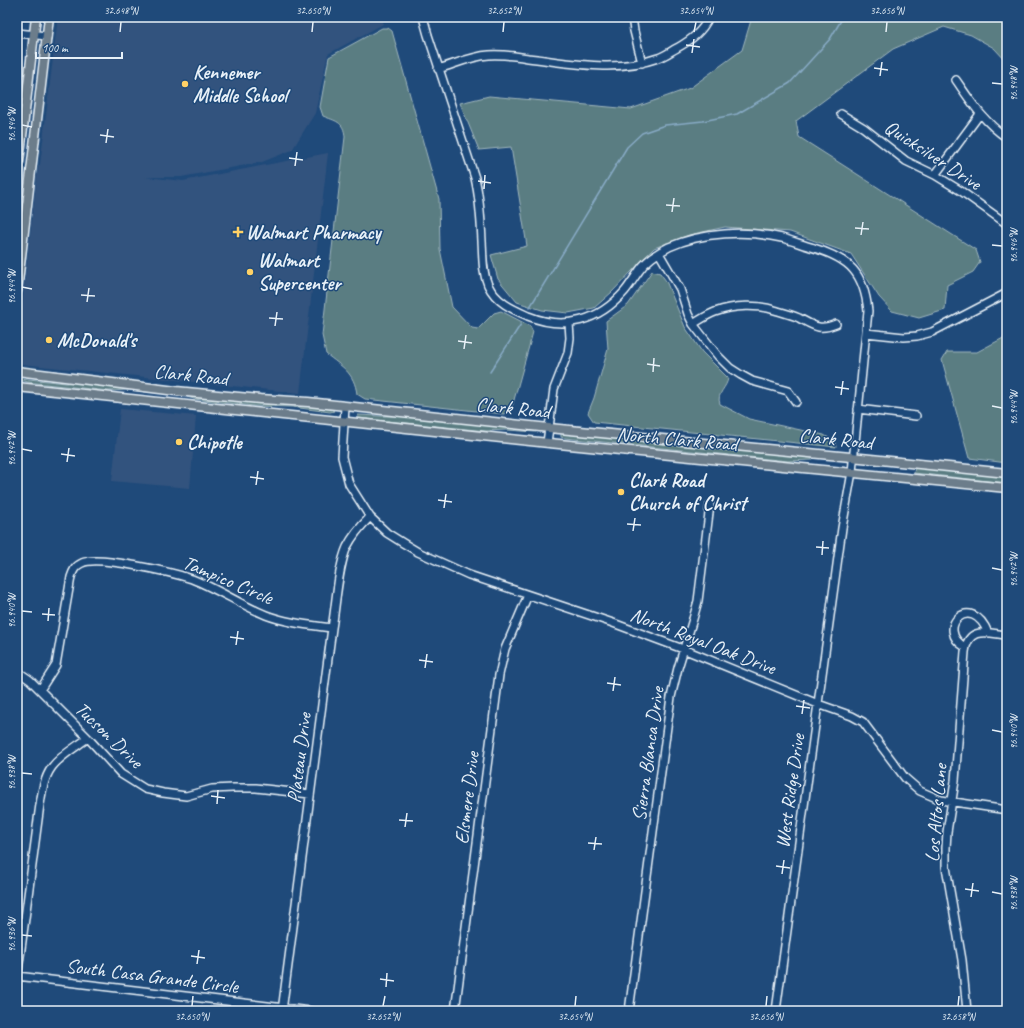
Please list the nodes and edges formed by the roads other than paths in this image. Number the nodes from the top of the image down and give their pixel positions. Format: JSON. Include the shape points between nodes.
{"nodes":[{"id":1,"x":36,"y":17,"type":"edge"},
{"id":2,"x":49,"y":17,"type":"edge"},
{"id":3,"x":423,"y":17,"type":"edge"},
{"id":4,"x":632,"y":17,"type":"edge"},
{"id":5,"x":709,"y":17,"type":"edge"},
{"id":6,"x":17,"y":32,"type":"edge"},
{"id":7,"x":34,"y":34,"type":"junction"},
{"id":8,"x":47,"y":36,"type":"junction"},
{"id":9,"x":642,"y":63,"type":"junction"},
{"id":10,"x":438,"y":69,"type":"junction"},
{"id":11,"x":956,"y":80,"type":"dead end"},
{"id":12,"x":841,"y":114,"type":"dead end"},
{"id":13,"x":980,"y":114,"type":"junction"},
{"id":14,"x":1007,"y":138,"type":"edge"},
{"id":15,"x":20,"y":156,"type":"junction"},
{"id":16,"x":33,"y":157,"type":"junction"},
{"id":17,"x":934,"y":175,"type":"junction"},
{"id":18,"x":17,"y":179,"type":"edge"},
{"id":19,"x":1007,"y":224,"type":"edge"},
{"id":20,"x":20,"y":245,"type":"edge"},
{"id":21,"x":659,"y":253,"type":"junction"},
{"id":22,"x":17,"y":291,"type":"edge"},
{"id":23,"x":1007,"y":293,"type":"edge"},
{"id":24,"x":569,"y":323,"type":"junction"},
{"id":25,"x":693,"y":324,"type":"junction"},
{"id":26,"x":836,"y":324,"type":"dead end"},
{"id":27,"x":866,"y":333,"type":"junction"},
{"id":28,"x":17,"y":371,"type":"edge"},
{"id":29,"x":17,"y":387,"type":"edge"},
{"id":30,"x":176,"y":391,"type":"junction"},
{"id":31,"x":796,"y":402,"type":"dead end"},
{"id":32,"x":174,"y":403,"type":"junction"},
{"id":33,"x":345,"y":407,"type":"junction"},
{"id":34,"x":858,"y":409,"type":"junction"},
{"id":35,"x":916,"y":416,"type":"dead end"},
{"id":36,"x":345,"y":421,"type":"junction"},
{"id":37,"x":549,"y":428,"type":"junction"},
{"id":38,"x":547,"y":443,"type":"junction"},
{"id":39,"x":853,"y":457,"type":"junction"},
{"id":40,"x":852,"y":472,"type":"junction"},
{"id":41,"x":1007,"y":473,"type":"edge"},
{"id":42,"x":1007,"y":488,"type":"edge"},
{"id":43,"x":710,"y":505,"type":"dead end"},
{"id":44,"x":370,"y":518,"type":"junction"},
{"id":45,"x":528,"y":595,"type":"junction"},
{"id":46,"x":332,"y":628,"type":"junction"},
{"id":47,"x":988,"y":633,"type":"junction"},
{"id":48,"x":1007,"y":635,"type":"edge"},
{"id":49,"x":965,"y":648,"type":"junction"},
{"id":50,"x":683,"y":649,"type":"junction"},
{"id":51,"x":17,"y":671,"type":"edge"},
{"id":52,"x":40,"y":690,"type":"junction"},
{"id":53,"x":818,"y":704,"type":"junction"},
{"id":54,"x":88,"y":738,"type":"junction"},
{"id":55,"x":310,"y":794,"type":"junction"},
{"id":56,"x":952,"y":802,"type":"junction"},
{"id":57,"x":1007,"y":810,"type":"edge"},
{"id":58,"x":17,"y":977,"type":"edge"},
{"id":59,"x":282,"y":1009,"type":"edge"},
{"id":60,"x":310,"y":1011,"type":"edge"},
{"id":61,"x":455,"y":1011,"type":"edge"},
{"id":62,"x":629,"y":1011,"type":"edge"},
{"id":63,"x":776,"y":1011,"type":"edge"},
{"id":64,"x":967,"y":1011,"type":"edge"}],
"edges":[{"from":1,"to":7,"type":"main road"},
{"from":2,"to":8,"type":"main road"},
{"from":3,"to":10,"type":"street","name":"West Ridge Drive"},
{"from":4,"to":9,"type":"street"},
{"from":5,"to":9,"type":"street","via":[[705,26],[691,39],[660,58]]},
{"from":6,"to":7,"type":"street"},
{"from":7,"to":8,"type":"street"},
{"from":7,"to":15,"type":"main road"},
{"from":8,"to":16,"type":"main road"},
{"from":9,"to":10,"type":"street","via":[[619,67],[488,55]]},
{"from":10,"to":24,"type":"street","name":"West Ridge Drive","via":[[478,190],[483,267],[489,287],[502,303],[512,310],[544,321]]},
{"from":11,"to":13,"type":"street"},
{"from":12,"to":17,"type":"street","name":"Quicksilver Drive","via":[[864,128],[906,161]]},
{"from":13,"to":14,"type":"street"},
{"from":13,"to":17,"type":"street"},
{"from":15,"to":16,"type":"main road"},
{"from":15,"to":18,"type":"main road"},
{"from":16,"to":20,"type":"main road"},
{"from":17,"to":19,"type":"street","name":"Quicksilver Drive"},
{"from":20,"to":22,"type":"main road"},
{"from":21,"to":24,"type":"street","name":"West Ridge Drive","via":[[643,265],[615,303],[585,320]]},
{"from":21,"to":25,"type":"street","via":[[680,289]]},
{"from":21,"to":27,"type":"street","name":"West Ridge Drive","via":[[702,238],[738,234],[783,238],[830,253],[848,264],[862,283],[868,311]]},
{"from":23,"to":27,"type":"street","via":[[932,332],[904,337]]},
{"from":24,"to":37,"type":"street","via":[[568,353],[554,389]]},
{"from":25,"to":26,"type":"street","via":[[729,308],[752,306],[777,310],[815,327],[826,328]]},
{"from":25,"to":31,"type":"street","via":[[730,368],[752,381],[788,391]]},
{"from":27,"to":34,"type":"street","name":"West Ridge Drive"},
{"from":28,"to":30,"type":"main road","name":"Clark Road"},
{"from":29,"to":32,"type":"main road","name":"North Clark Road"},
{"from":30,"to":32,"type":"main road"},
{"from":30,"to":33,"type":"main road","name":"Clark Road"},
{"from":32,"to":36,"type":"main road","name":"North Clark Road"},
{"from":33,"to":36,"type":"street","name":"North Royal Oak Drive"},
{"from":33,"to":37,"type":"main road","name":"Clark Road"},
{"from":34,"to":35,"type":"street"},
{"from":34,"to":39,"type":"street","name":"West Ridge Drive"},
{"from":36,"to":38,"type":"main road","name":"North Clark Road"},
{"from":36,"to":44,"type":"street","name":"North Royal Oak Drive","via":[[342,457],[345,471],[349,484]]},
{"from":37,"to":38,"type":"street"},
{"from":37,"to":39,"type":"main road","name":"Clark Road"},
{"from":38,"to":40,"type":"main road","name":"North Clark Road"},
{"from":39,"to":40,"type":"street","name":"West Ridge Drive"},
{"from":39,"to":41,"type":"main road","name":"Clark Road"},
{"from":40,"to":42,"type":"main road","name":"North Clark Road"},
{"from":40,"to":53,"type":"street","name":"West Ridge Drive"},
{"from":43,"to":50,"type":"street","name":"Sierra Blanca Drive","via":[[698,600]]},
{"from":44,"to":45,"type":"street","name":"North Royal Oak Drive","via":[[387,533],[418,552],[469,575]]},
{"from":44,"to":46,"type":"street","name":"Plateau Drive","via":[[358,530],[347,548]]},
{"from":45,"to":50,"type":"street","name":"North Royal Oak Drive"},
{"from":45,"to":61,"type":"street","name":"Elsmere Drive","via":[[505,649],[499,675]]},
{"from":46,"to":52,"type":"street","name":"Tampico Circle","via":[[268,615],[191,579],[166,572],[92,560],[74,568],[56,665]]},
{"from":46,"to":55,"type":"street","name":"Plateau Drive"},
{"from":47,"to":48,"type":"street"},
{"from":47,"to":49,"type":"street","via":[[971,636]]},
{"from":47,"to":49,"type":"street","via":[[985,624],[977,616],[964,614],[958,617],[953,634]]},
{"from":49,"to":56,"type":"street","name":"Los Altos Lane"},
{"from":50,"to":53,"type":"street","name":"North Royal Oak Drive"},
{"from":50,"to":62,"type":"street","name":"Sierra Blanca Drive","via":[[671,697]]},
{"from":51,"to":52,"type":"street","name":"Tucson Drive"},
{"from":52,"to":54,"type":"street","name":"Tucson Drive"},
{"from":53,"to":56,"type":"street","name":"North Royal Oak Drive","via":[[863,722],[911,784],[934,798]]},
{"from":53,"to":63,"type":"street","name":"West Ridge Drive"},
{"from":54,"to":55,"type":"street","name":"Tucson Drive","via":[[121,774],[145,789],[186,796],[212,789],[233,788]]},
{"from":54,"to":58,"type":"street","via":[[52,767],[43,787]]},
{"from":55,"to":59,"type":"street","name":"Plateau Drive"},
{"from":56,"to":57,"type":"street","name":"North Royal Oak Drive"},
{"from":56,"to":64,"type":"street","name":"Los Altos Lane","via":[[947,832],[946,867],[962,960]]},
{"from":58,"to":59,"type":"street","name":"South Casa Grande Circle"},
{"from":59,"to":60,"type":"street","name":"South Casa Grande Circle"}]}
